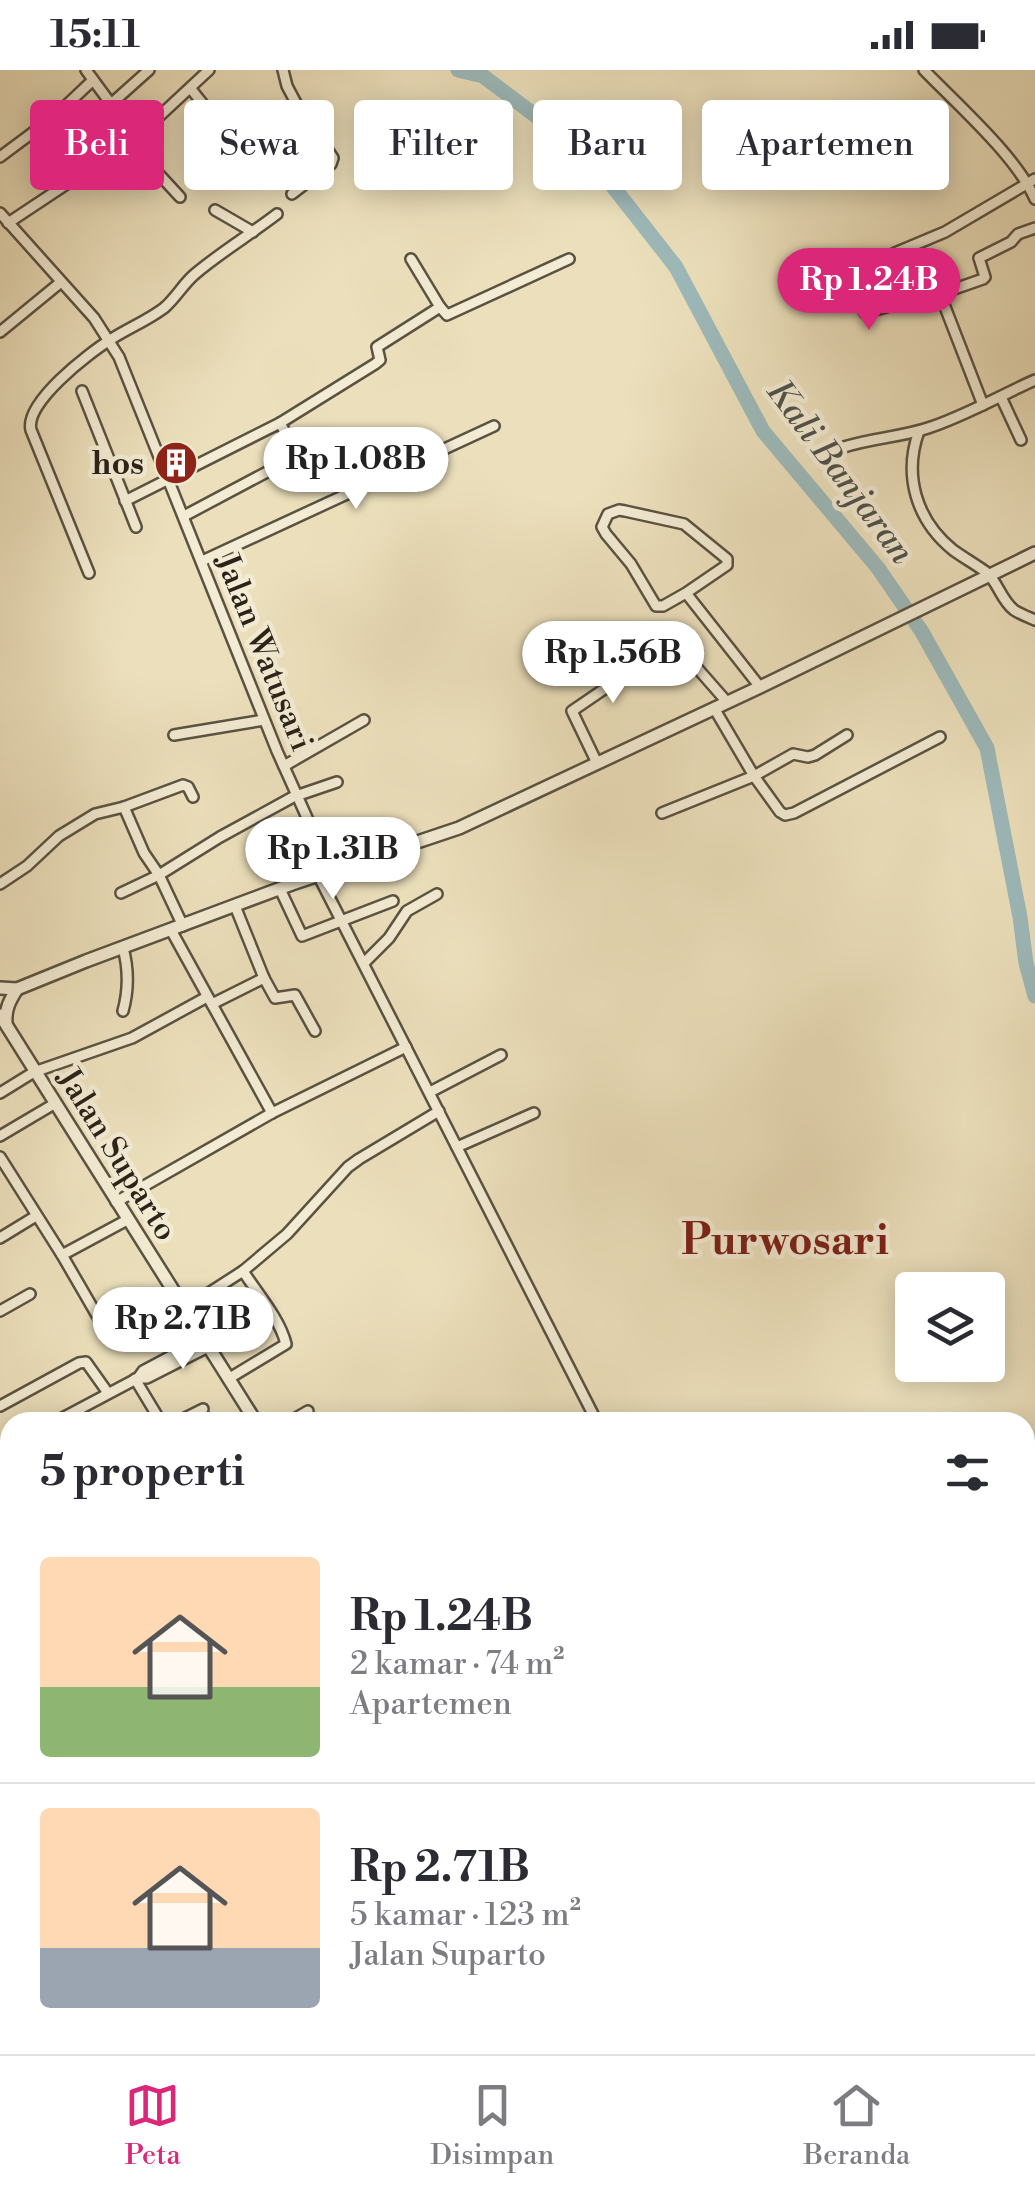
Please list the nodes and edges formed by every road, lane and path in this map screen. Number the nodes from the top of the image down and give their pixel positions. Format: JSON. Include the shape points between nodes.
{"nodes":[{"id":1,"x":86,"y":70,"type":"edge"},
{"id":2,"x":149,"y":70,"type":"edge"},
{"id":3,"x":208,"y":70,"type":"edge"},
{"id":4,"x":284,"y":70,"type":"edge"},
{"id":5,"x":924,"y":70,"type":"edge"},
{"id":6,"x":94,"y":80,"type":"junction"},
{"id":7,"x":190,"y":89,"type":"junction"},
{"id":8,"x":108,"y":100,"type":"edge"},
{"id":9,"x":115,"y":100,"type":"edge"},
{"id":10,"x":199,"y":100,"type":"edge"},
{"id":11,"x":294,"y":100,"type":"edge"},
{"id":12,"x":164,"y":113,"type":"edge"},
{"id":13,"x":0,"y":157,"type":"edge"},
{"id":14,"x":164,"y":180,"type":"edge"},
{"id":15,"x":1032,"y":181,"type":"edge"},
{"id":16,"x":58,"y":190,"type":"edge"},
{"id":17,"x":297,"y":190,"type":"edge"},
{"id":18,"x":292,"y":194,"type":"dead end"},
{"id":19,"x":180,"y":197,"type":"dead end"},
{"id":20,"x":1035,"y":198,"type":"edge"},
{"id":21,"x":215,"y":210,"type":"dead end"},
{"id":22,"x":0,"y":212,"type":"edge"},
{"id":23,"x":278,"y":214,"type":"dead end"},
{"id":24,"x":8,"y":223,"type":"junction"},
{"id":25,"x":1035,"y":228,"type":"edge"},
{"id":26,"x":253,"y":232,"type":"junction"},
{"id":27,"x":569,"y":259,"type":"dead end"},
{"id":28,"x":411,"y":260,"type":"dead end"},
{"id":29,"x":846,"y":278,"type":"junction"},
{"id":30,"x":61,"y":282,"type":"junction"},
{"id":31,"x":828,"y":287,"type":"dead end"},
{"id":32,"x":940,"y":294,"type":"junction"},
{"id":33,"x":440,"y":307,"type":"junction"},
{"id":34,"x":0,"y":332,"type":"edge"},
{"id":35,"x":110,"y":340,"type":"junction"},
{"id":36,"x":1035,"y":380,"type":"edge"},
{"id":37,"x":82,"y":391,"type":"dead end"},
{"id":38,"x":1000,"y":396,"type":"junction"},
{"id":39,"x":983,"y":406,"type":"junction"},
{"id":40,"x":280,"y":423,"type":"junction"},
{"id":41,"x":494,"y":426,"type":"dead end"},
{"id":42,"x":919,"y":430,"type":"junction"},
{"id":43,"x":1021,"y":440,"type":"dead end"},
{"id":44,"x":844,"y":447,"type":"dead end"},
{"id":45,"x":297,"y":456,"type":"junction"},
{"id":46,"x":306,"y":470,"type":"dead end"},
{"id":47,"x":170,"y":480,"type":"junction"},
{"id":48,"x":125,"y":501,"type":"junction"},
{"id":49,"x":184,"y":516,"type":"junction"},
{"id":50,"x":136,"y":527,"type":"dead end"},
{"id":51,"x":1035,"y":552,"type":"edge"},
{"id":52,"x":202,"y":560,"type":"junction"},
{"id":53,"x":89,"y":573,"type":"dead end"},
{"id":54,"x":990,"y":576,"type":"junction"},
{"id":55,"x":686,"y":593,"type":"junction"},
{"id":56,"x":1035,"y":620,"type":"edge"},
{"id":57,"x":654,"y":655,"type":"dead end"},
{"id":58,"x":690,"y":661,"type":"dead end"},
{"id":59,"x":760,"y":687,"type":"junction"},
{"id":60,"x":720,"y":705,"type":"junction"},
{"id":61,"x":264,"y":720,"type":"junction"},
{"id":62,"x":364,"y":720,"type":"dead end"},
{"id":63,"x":174,"y":735,"type":"dead end"},
{"id":64,"x":847,"y":735,"type":"dead end"},
{"id":65,"x":940,"y":737,"type":"dead end"},
{"id":66,"x":597,"y":763,"type":"junction"},
{"id":67,"x":284,"y":766,"type":"junction"},
{"id":68,"x":754,"y":776,"type":"junction"},
{"id":69,"x":337,"y":782,"type":"dead end"},
{"id":70,"x":297,"y":797,"type":"junction"},
{"id":71,"x":193,"y":798,"type":"dead end"},
{"id":72,"x":124,"y":806,"type":"junction"},
{"id":73,"x":662,"y":814,"type":"dead end"},
{"id":74,"x":325,"y":873,"type":"junction"},
{"id":75,"x":158,"y":875,"type":"junction"},
{"id":76,"x":0,"y":884,"type":"edge"},
{"id":77,"x":280,"y":888,"type":"junction"},
{"id":78,"x":121,"y":893,"type":"dead end"},
{"id":79,"x":438,"y":894,"type":"dead end"},
{"id":80,"x":393,"y":901,"type":"dead end"},
{"id":81,"x":235,"y":906,"type":"junction"},
{"id":82,"x":342,"y":919,"type":"junction"},
{"id":83,"x":177,"y":928,"type":"junction"},
{"id":84,"x":124,"y":948,"type":"junction"},
{"id":85,"x":364,"y":962,"type":"junction"},
{"id":86,"x":264,"y":978,"type":"junction"},
{"id":87,"x":0,"y":988,"type":"edge"},
{"id":88,"x":18,"y":990,"type":"junction"},
{"id":89,"x":210,"y":1000,"type":"junction"},
{"id":90,"x":124,"y":1011,"type":"dead end"},
{"id":91,"x":0,"y":1015,"type":"edge"},
{"id":92,"x":9,"y":1031,"type":"junction"},
{"id":93,"x":315,"y":1031,"type":"dead end"},
{"id":94,"x":406,"y":1047,"type":"junction"},
{"id":95,"x":501,"y":1056,"type":"dead end"},
{"id":96,"x":34,"y":1072,"type":"junction"},
{"id":97,"x":430,"y":1092,"type":"junction"},
{"id":98,"x":0,"y":1093,"type":"edge"},
{"id":99,"x":54,"y":1104,"type":"junction"},
{"id":100,"x":439,"y":1110,"type":"junction"},
{"id":101,"x":534,"y":1112,"type":"dead end"},
{"id":102,"x":272,"y":1113,"type":"junction"},
{"id":103,"x":0,"y":1136,"type":"edge"},
{"id":104,"x":457,"y":1147,"type":"junction"},
{"id":105,"x":0,"y":1157,"type":"edge"},
{"id":106,"x":116,"y":1202,"type":"junction"},
{"id":107,"x":36,"y":1216,"type":"junction"},
{"id":108,"x":127,"y":1220,"type":"junction"},
{"id":109,"x":0,"y":1238,"type":"edge"},
{"id":110,"x":62,"y":1254,"type":"junction"},
{"id":111,"x":243,"y":1271,"type":"junction"},
{"id":112,"x":30,"y":1294,"type":"dead end"},
{"id":113,"x":184,"y":1309,"type":"junction"},
{"id":114,"x":0,"y":1311,"type":"edge"},
{"id":115,"x":102,"y":1324,"type":"dead end"},
{"id":116,"x":205,"y":1343,"type":"junction"},
{"id":117,"x":137,"y":1379,"type":"junction"},
{"id":118,"x":228,"y":1379,"type":"junction"},
{"id":119,"x":108,"y":1393,"type":"junction"},
{"id":120,"x":0,"y":1406,"type":"edge"},
{"id":121,"x":203,"y":1409,"type":"dead end"},
{"id":122,"x":73,"y":1412,"type":"edge"},
{"id":123,"x":151,"y":1412,"type":"edge"},
{"id":124,"x":197,"y":1412,"type":"edge"},
{"id":125,"x":249,"y":1412,"type":"edge"},
{"id":126,"x":591,"y":1412,"type":"edge"}],
"edges":[{"from":1,"to":6,"type":"street"},
{"from":2,"to":9,"type":"street"},
{"from":3,"to":7,"type":"street"},
{"from":4,"to":11,"type":"street"},
{"from":5,"to":15,"type":"street"},
{"from":6,"to":8,"type":"street"},
{"from":6,"to":13,"type":"street"},
{"from":7,"to":10,"type":"street"},
{"from":7,"to":12,"type":"street"},
{"from":14,"to":19,"type":"street"},
{"from":15,"to":20,"type":"street"},
{"from":15,"to":29,"type":"street"},
{"from":16,"to":24,"type":"street"},
{"from":17,"to":18,"type":"street"},
{"from":21,"to":26,"type":"street"},
{"from":22,"to":24,"type":"street","name":"Jalan Watusari"},
{"from":23,"to":26,"type":"street"},
{"from":24,"to":30,"type":"street","name":"Jalan Watusari"},
{"from":25,"to":32,"type":"street","via":[[980,258],[983,279]]},
{"from":26,"to":35,"type":"street","via":[[192,276],[147,321]]},
{"from":27,"to":33,"type":"street","via":[[449,314]]},
{"from":28,"to":33,"type":"street"},
{"from":29,"to":31,"type":"street"},
{"from":29,"to":32,"type":"street","via":[[864,314]]},
{"from":30,"to":34,"type":"street"},
{"from":30,"to":35,"type":"street","name":"Jalan Watusari"},
{"from":32,"to":39,"type":"street"},
{"from":33,"to":40,"type":"street","via":[[377,347],[375,364]]},
{"from":35,"to":47,"type":"street","name":"Jalan Watusari"},
{"from":35,"to":53,"type":"street","via":[[58,381],[28,423]]},
{"from":36,"to":38,"type":"street"},
{"from":37,"to":48,"type":"street"},
{"from":38,"to":39,"type":"street"},
{"from":38,"to":43,"type":"street"},
{"from":39,"to":42,"type":"street"},
{"from":40,"to":45,"type":"street"},
{"from":40,"to":47,"type":"street"},
{"from":41,"to":52,"type":"street"},
{"from":42,"to":44,"type":"street"},
{"from":42,"to":54,"type":"street","via":[[911,479],[924,512],[944,541]]},
{"from":45,"to":46,"type":"street"},
{"from":45,"to":49,"type":"street"},
{"from":47,"to":48,"type":"street"},
{"from":47,"to":49,"type":"street","name":"Jalan Watusari"},
{"from":48,"to":50,"type":"street"},
{"from":49,"to":52,"type":"street","name":"Jalan Watusari"},
{"from":51,"to":54,"type":"street"},
{"from":52,"to":61,"type":"street","name":"Jalan Watusari"},
{"from":54,"to":56,"type":"street","via":[[1010,607]]},
{"from":54,"to":59,"type":"street"},
{"from":55,"to":55,"type":"street","via":[[727,560],[680,523],[619,510],[608,514],[602,527],[656,606]]},
{"from":55,"to":59,"type":"street"},
{"from":57,"to":66,"type":"street","via":[[572,711]]},
{"from":58,"to":60,"type":"street"},
{"from":59,"to":60,"type":"street"},
{"from":60,"to":66,"type":"street"},
{"from":60,"to":68,"type":"street"},
{"from":61,"to":63,"type":"street"},
{"from":61,"to":67,"type":"street","name":"Jalan Watusari"},
{"from":62,"to":67,"type":"street"},
{"from":64,"to":68,"type":"street","via":[[812,756],[793,754]]},
{"from":65,"to":68,"type":"street","via":[[785,815]]},
{"from":66,"to":74,"type":"street","via":[[459,828]]},
{"from":67,"to":70,"type":"street","name":"Jalan Watusari"},
{"from":68,"to":73,"type":"street"},
{"from":69,"to":70,"type":"street"},
{"from":70,"to":74,"type":"street","name":"Jalan Watusari"},
{"from":70,"to":75,"type":"street"},
{"from":71,"to":72,"type":"street","via":[[183,785]]},
{"from":72,"to":75,"type":"street"},
{"from":72,"to":76,"type":"street","via":[[72,827]]},
{"from":74,"to":77,"type":"street"},
{"from":74,"to":82,"type":"street","name":"Jalan Watusari"},
{"from":75,"to":78,"type":"street"},
{"from":75,"to":83,"type":"street"},
{"from":77,"to":81,"type":"street"},
{"from":77,"to":82,"type":"street","via":[[302,936]]},
{"from":79,"to":85,"type":"street","via":[[407,911]]},
{"from":80,"to":82,"type":"street"},
{"from":81,"to":83,"type":"street"},
{"from":81,"to":86,"type":"street"},
{"from":82,"to":85,"type":"street","name":"Jalan Watusari"},
{"from":83,"to":84,"type":"street"},
{"from":83,"to":89,"type":"street"},
{"from":84,"to":88,"type":"street"},
{"from":84,"to":90,"type":"street"},
{"from":85,"to":94,"type":"street","name":"Jalan Watusari"},
{"from":86,"to":89,"type":"street"},
{"from":86,"to":93,"type":"street","via":[[275,998],[295,995]]},
{"from":87,"to":88,"type":"street"},
{"from":88,"to":92,"type":"street","via":[[6,1010]]},
{"from":89,"to":96,"type":"street","via":[[132,1038]]},
{"from":89,"to":102,"type":"street"},
{"from":91,"to":92,"type":"street","name":"Jalan Suparto"},
{"from":92,"to":96,"type":"street","name":"Jalan Suparto"},
{"from":94,"to":97,"type":"street","name":"Jalan Watusari"},
{"from":94,"to":102,"type":"street"},
{"from":95,"to":97,"type":"street"},
{"from":96,"to":98,"type":"street"},
{"from":96,"to":99,"type":"street","name":"Jalan Suparto"},
{"from":97,"to":100,"type":"street","name":"Jalan Watusari"},
{"from":99,"to":103,"type":"street"},
{"from":99,"to":106,"type":"street","name":"Jalan Suparto"},
{"from":100,"to":104,"type":"street","name":"Jalan Watusari"},
{"from":100,"to":111,"type":"street","via":[[348,1167]]},
{"from":101,"to":104,"type":"street"},
{"from":102,"to":106,"type":"street"},
{"from":104,"to":126,"type":"street","name":"Jalan Watusari"},
{"from":105,"to":107,"type":"street"},
{"from":106,"to":108,"type":"street","name":"Jalan Suparto"},
{"from":107,"to":109,"type":"street"},
{"from":107,"to":110,"type":"street"},
{"from":108,"to":110,"type":"street"},
{"from":108,"to":113,"type":"street","name":"Jalan Suparto"},
{"from":110,"to":115,"type":"street"},
{"from":111,"to":113,"type":"street"},
{"from":111,"to":118,"type":"street","via":[[286,1344]]},
{"from":112,"to":114,"type":"street"},
{"from":113,"to":116,"type":"street","name":"Jalan Suparto"},
{"from":116,"to":117,"type":"street"},
{"from":116,"to":118,"type":"street","name":"Jalan Suparto"},
{"from":117,"to":119,"type":"street"},
{"from":117,"to":123,"type":"street"},
{"from":118,"to":125,"type":"street","name":"Jalan Suparto"},
{"from":119,"to":120,"type":"street","via":[[86,1362]]},
{"from":119,"to":122,"type":"street"},
{"from":121,"to":124,"type":"street"}]}
